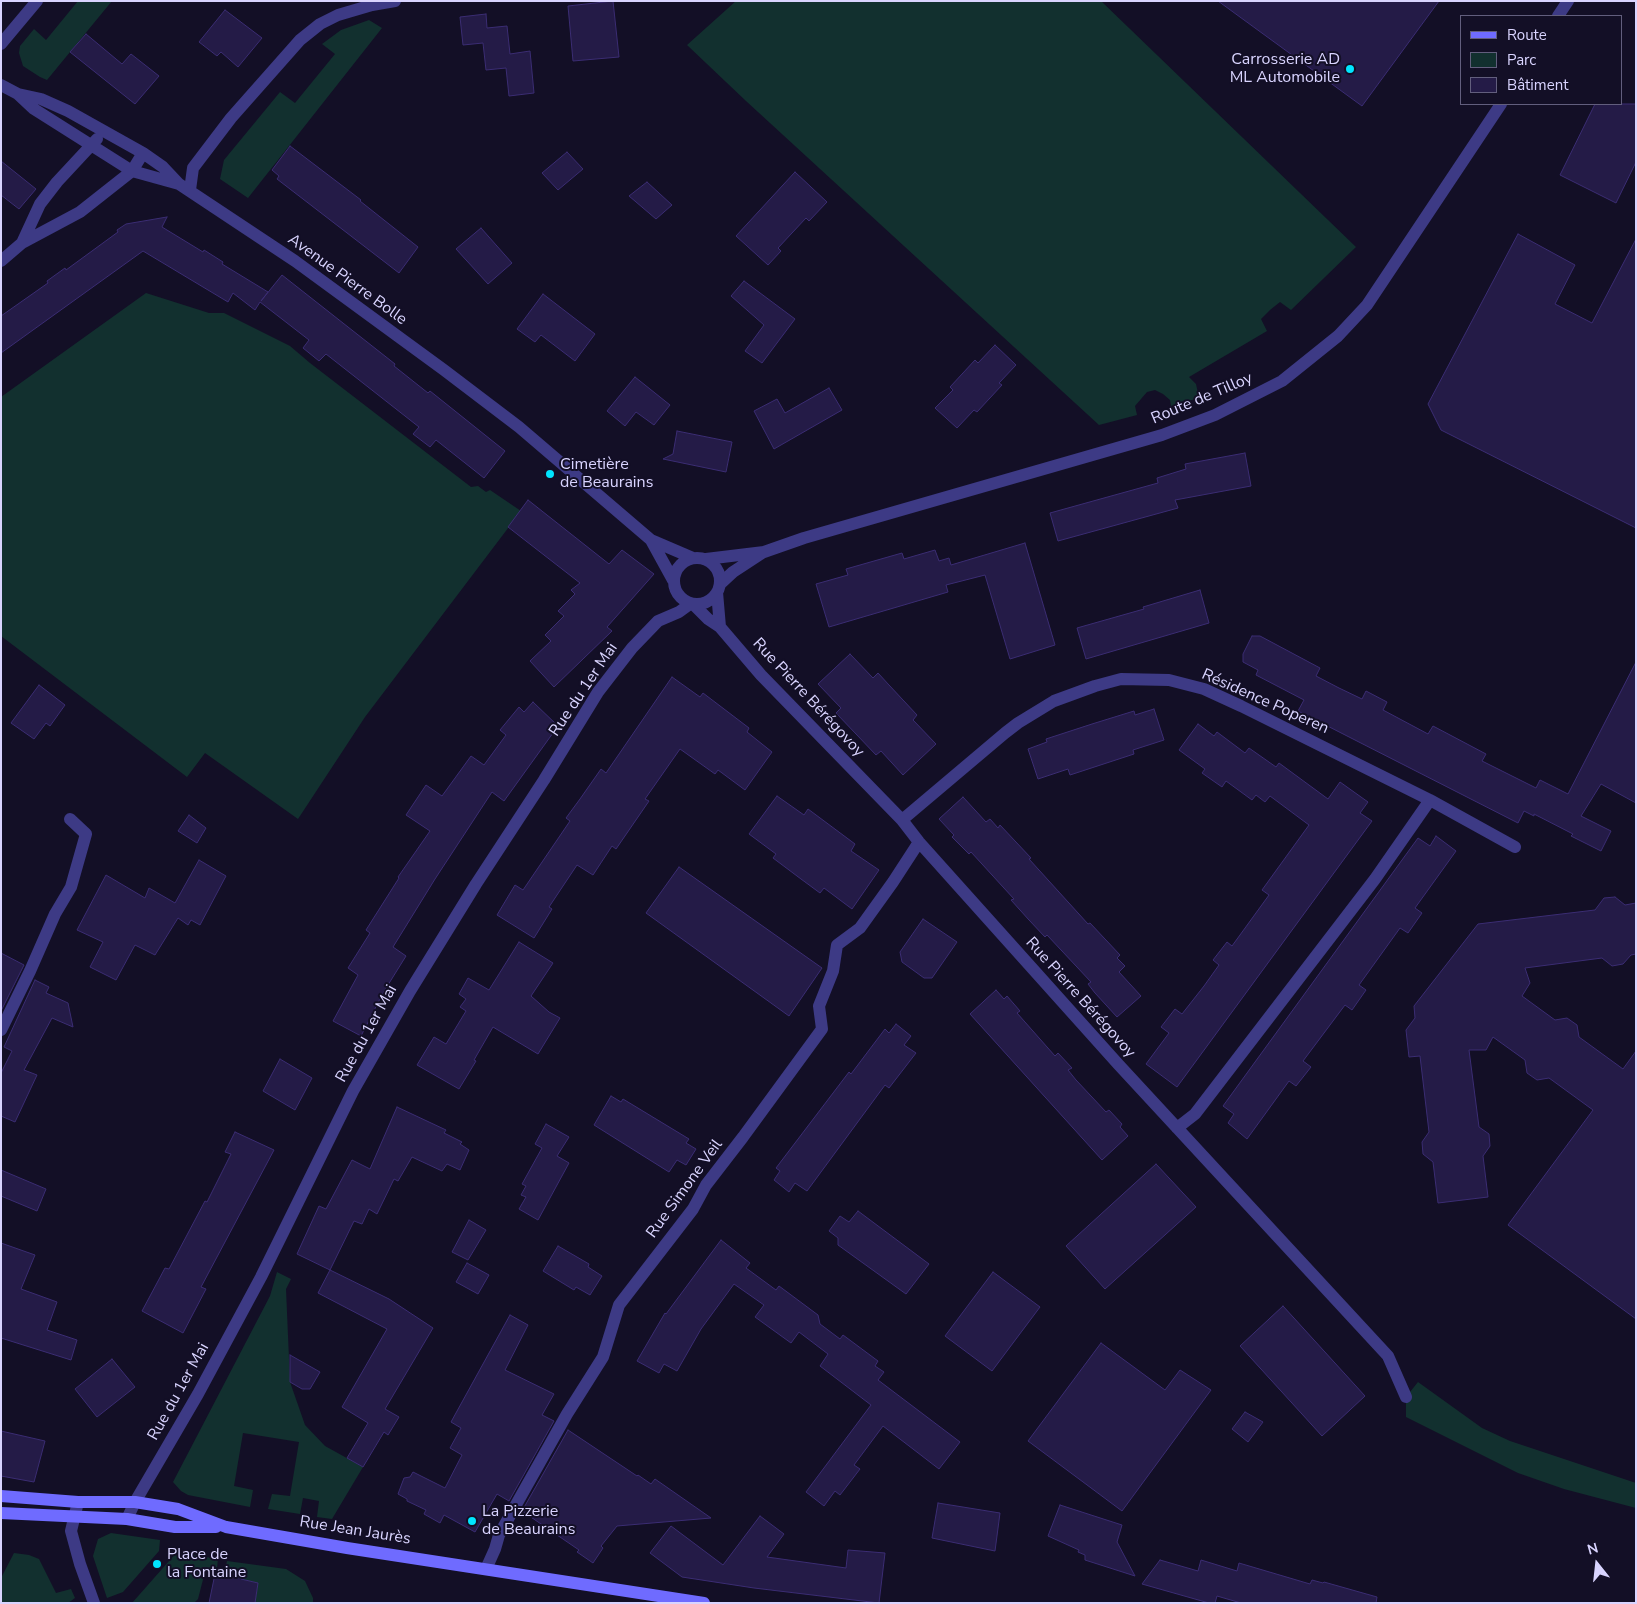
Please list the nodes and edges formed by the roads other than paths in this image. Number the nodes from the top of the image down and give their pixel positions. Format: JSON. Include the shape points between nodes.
{"nodes":[{"id":1,"x":37,"y":1,"type":"edge"},
{"id":2,"x":395,"y":1,"type":"edge"},
{"id":3,"x":1568,"y":1,"type":"edge"},
{"id":4,"x":1559,"y":15,"type":"edge"},
{"id":5,"x":1,"y":44,"type":"edge"},
{"id":6,"x":1,"y":85,"type":"edge"},
{"id":7,"x":18,"y":94,"type":"junction"},
{"id":8,"x":1500,"y":105,"type":"edge"},
{"id":9,"x":104,"y":132,"type":"junction"},
{"id":10,"x":92,"y":145,"type":"junction"},
{"id":11,"x":143,"y":153,"type":"junction"},
{"id":12,"x":132,"y":170,"type":"junction"},
{"id":13,"x":185,"y":187,"type":"junction"},
{"id":14,"x":22,"y":243,"type":"junction"},
{"id":15,"x":1,"y":261,"type":"edge"},
{"id":16,"x":651,"y":540,"type":"junction"},
{"id":17,"x":764,"y":552,"type":"junction"},
{"id":18,"x":693,"y":558,"type":"junction"},
{"id":19,"x":706,"y":560,"type":"junction"},
{"id":20,"x":673,"y":580,"type":"junction"},
{"id":21,"x":719,"y":588,"type":"junction"},
{"id":22,"x":691,"y":604,"type":"junction"},
{"id":23,"x":720,"y":627,"type":"junction"},
{"id":24,"x":1430,"y":800,"type":"junction"},
{"id":25,"x":70,"y":819,"type":"dead end"},
{"id":26,"x":902,"y":820,"type":"junction"},
{"id":27,"x":919,"y":842,"type":"junction"},
{"id":28,"x":1515,"y":847,"type":"dead end"},
{"id":29,"x":1,"y":1030,"type":"edge"},
{"id":30,"x":1177,"y":1128,"type":"junction"},
{"id":31,"x":1406,"y":1397,"type":"dead end"},
{"id":32,"x":4,"y":1497,"type":"edge"},
{"id":33,"x":78,"y":1502,"type":"junction"},
{"id":34,"x":135,"y":1502,"type":"junction"},
{"id":35,"x":2,"y":1514,"type":"edge"},
{"id":36,"x":75,"y":1516,"type":"junction"},
{"id":37,"x":128,"y":1519,"type":"junction"},
{"id":38,"x":226,"y":1527,"type":"junction"},
{"id":39,"x":486,"y":1569,"type":"junction"},
{"id":40,"x":94,"y":1603,"type":"edge"},
{"id":41,"x":704,"y":1603,"type":"edge"}],
"edges":[{"from":1,"to":5,"type":"street"},
{"from":2,"to":13,"type":"street","via":[[338,15],[300,40],[231,118],[193,168]]},
{"from":3,"to":4,"type":"street"},
{"from":6,"to":7,"type":"street","name":"Avenue Pierre Bolle"},
{"from":7,"to":9,"type":"street","name":"Avenue Pierre Bolle","via":[[41,99]]},
{"from":7,"to":10,"type":"street","via":[[34,109]]},
{"from":8,"to":17,"type":"street","name":"Route de Tilloy","via":[[1367,305],[1338,336],[1282,382],[1182,428]]},
{"from":9,"to":10,"type":"street"},
{"from":9,"to":11,"type":"street","name":"Avenue Pierre Bolle"},
{"from":10,"to":12,"type":"street"},
{"from":10,"to":14,"type":"street","via":[[40,204]]},
{"from":11,"to":12,"type":"street"},
{"from":11,"to":13,"type":"street","name":"Avenue Pierre Bolle"},
{"from":12,"to":13,"type":"street"},
{"from":12,"to":14,"type":"street","via":[[80,212]]},
{"from":13,"to":16,"type":"street","name":"Avenue Pierre Bolle","via":[[451,375],[519,427]]},
{"from":14,"to":15,"type":"street"},
{"from":16,"to":18,"type":"street","name":"Avenue Pierre Bolle"},
{"from":16,"to":20,"type":"street","name":"Avenue Pierre Bolle"},
{"from":17,"to":19,"type":"street","name":"Route de Tilloy"},
{"from":17,"to":21,"type":"street","name":"Route de Tilloy","via":[[733,572]]},
{"from":18,"to":19,"type":"street"},
{"from":18,"to":20,"type":"street","via":[[679,566]]},
{"from":19,"to":21,"type":"street","via":[[719,574]]},
{"from":20,"to":22,"type":"street","via":[[676,592]]},
{"from":21,"to":22,"type":"street","via":[[711,600]]},
{"from":21,"to":23,"type":"street"},
{"from":22,"to":23,"type":"street","name":"Rue Pierre Bérégovoy"},
{"from":22,"to":34,"type":"street","name":"Rue du 1er Mai","via":[[658,621],[598,692],[470,892],[353,1091],[261,1277]]},
{"from":23,"to":26,"type":"street","name":"Rue Pierre Bérégovoy","via":[[761,675]]},
{"from":24,"to":26,"type":"street","name":"Résidence Poperen","via":[[1204,689],[1169,680],[1121,679],[1054,701],[1018,723]]},
{"from":24,"to":28,"type":"street","name":"Résidence Poperen"},
{"from":24,"to":30,"type":"street","via":[[1375,879],[1195,1114]]},
{"from":25,"to":29,"type":"street","via":[[86,834],[71,887]]},
{"from":26,"to":27,"type":"street","name":"Rue Pierre Bérégovoy"},
{"from":27,"to":30,"type":"street","name":"Rue Pierre Bérégovoy"},
{"from":27,"to":39,"type":"street","name":"Rue Simone Veil","via":[[860,928],[837,945],[833,971],[819,1006],[822,1029],[619,1305],[603,1357],[498,1535],[496,1549]]},
{"from":30,"to":31,"type":"street","name":"Rue Pierre Bérégovoy","via":[[1388,1356]]},
{"from":32,"to":33,"type":"main road","name":"Rue Jean Jaurès"},
{"from":32,"to":35,"type":"street"},
{"from":33,"to":34,"type":"main road","name":"Rue Jean Jaurès"},
{"from":33,"to":36,"type":"street"},
{"from":34,"to":37,"type":"street","name":"Rue du 1er Mai"},
{"from":34,"to":38,"type":"main road","name":"Rue Jean Jaurès","via":[[178,1509]]},
{"from":35,"to":36,"type":"main road"},
{"from":36,"to":37,"type":"main road"},
{"from":36,"to":40,"type":"street","via":[[71,1531]]},
{"from":37,"to":38,"type":"main road","via":[[175,1527]]},
{"from":38,"to":39,"type":"main road","name":"Rue Jean Jaurès"},
{"from":39,"to":41,"type":"main road","name":"Rue Jean Jaurès"}]}
